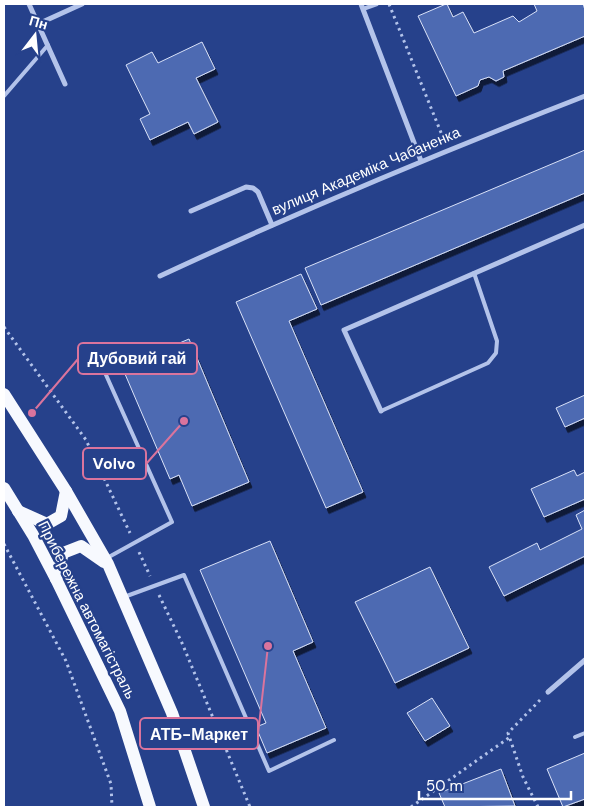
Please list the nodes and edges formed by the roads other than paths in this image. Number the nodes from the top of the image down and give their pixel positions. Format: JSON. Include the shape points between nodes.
{"nodes":[{"id":1,"x":29,"y":4,"type":"edge"},
{"id":2,"x":82,"y":4,"type":"edge"},
{"id":3,"x":377,"y":4,"type":"edge"},
{"id":4,"x":362,"y":6,"type":"edge"},
{"id":5,"x":38,"y":24,"type":"junction"},
{"id":6,"x":48,"y":45,"type":"junction"},
{"id":7,"x":64,"y":84,"type":"dead end"},
{"id":8,"x":4,"y":96,"type":"edge"},
{"id":9,"x":585,"y":96,"type":"edge"},
{"id":10,"x":421,"y":161,"type":"junction"},
{"id":11,"x":192,"y":211,"type":"dead end"},
{"id":12,"x":272,"y":225,"type":"junction"},
{"id":13,"x":585,"y":225,"type":"edge"},
{"id":14,"x":474,"y":273,"type":"junction"},
{"id":15,"x":160,"y":276,"type":"dead end"},
{"id":16,"x":102,"y":366,"type":"dead end"},
{"id":17,"x":4,"y":394,"type":"edge"},
{"id":18,"x":381,"y":411,"type":"joint"},
{"id":19,"x":4,"y":488,"type":"edge"},
{"id":20,"x":66,"y":490,"type":"junction"},
{"id":21,"x":18,"y":511,"type":"junction"},
{"id":22,"x":106,"y":562,"type":"junction"},
{"id":23,"x":56,"y":579,"type":"junction"},
{"id":24,"x":122,"y":598,"type":"junction"},
{"id":25,"x":585,"y":660,"type":"edge"},
{"id":26,"x":548,"y":692,"type":"road end"},
{"id":27,"x":585,"y":733,"type":"edge"},
{"id":28,"x":576,"y":737,"type":"dead end"},
{"id":29,"x":334,"y":740,"type":"dead end"},
{"id":30,"x":150,"y":807,"type":"edge"},
{"id":31,"x":204,"y":807,"type":"edge"}],
"edges":[{"from":1,"to":5,"type":"street"},
{"from":2,"to":5,"type":"street"},
{"from":3,"to":4,"type":"lane"},
{"from":4,"to":10,"type":"street"},
{"from":5,"to":6,"type":"street"},
{"from":6,"to":7,"type":"street"},
{"from":6,"to":8,"type":"lane"},
{"from":9,"to":10,"type":"street","name":"вулиця Академіка Чабаненка"},
{"from":10,"to":12,"type":"street","name":"вулиця Академіка Чабаненка"},
{"from":11,"to":12,"type":"street","via":[[246,187],[253,188],[258,192]]},
{"from":12,"to":15,"type":"street","name":"вулиця Академіка Чабаненка"},
{"from":13,"to":14,"type":"street"},
{"from":14,"to":18,"type":"lane","via":[[497,341],[496,352],[488,363]]},
{"from":14,"to":18,"type":"street","via":[[344,330]]},
{"from":16,"to":22,"type":"lane","via":[[172,522]]},
{"from":17,"to":20,"type":"main road","name":"Прибережна автомагістраль"},
{"from":19,"to":21,"type":"main road","name":"Прибережна автомагістраль"},
{"from":20,"to":21,"type":"main road","via":[[62,516],[47,524]]},
{"from":20,"to":22,"type":"main road","name":"Прибережна автомагістраль"},
{"from":21,"to":23,"type":"main road","name":"Прибережна автомагістраль"},
{"from":22,"to":23,"type":"main road","via":[[81,546],[63,553]]},
{"from":22,"to":24,"type":"main road","name":"Прибережна автомагістраль"},
{"from":23,"to":30,"type":"main road","name":"Прибережна автомагістраль","via":[[120,711]]},
{"from":24,"to":29,"type":"lane","via":[[184,575],[269,771]]},
{"from":24,"to":31,"type":"main road","name":"Прибережна автомагістраль","via":[[172,713]]},
{"from":25,"to":26,"type":"street"},
{"from":27,"to":28,"type":"lane"}]}
